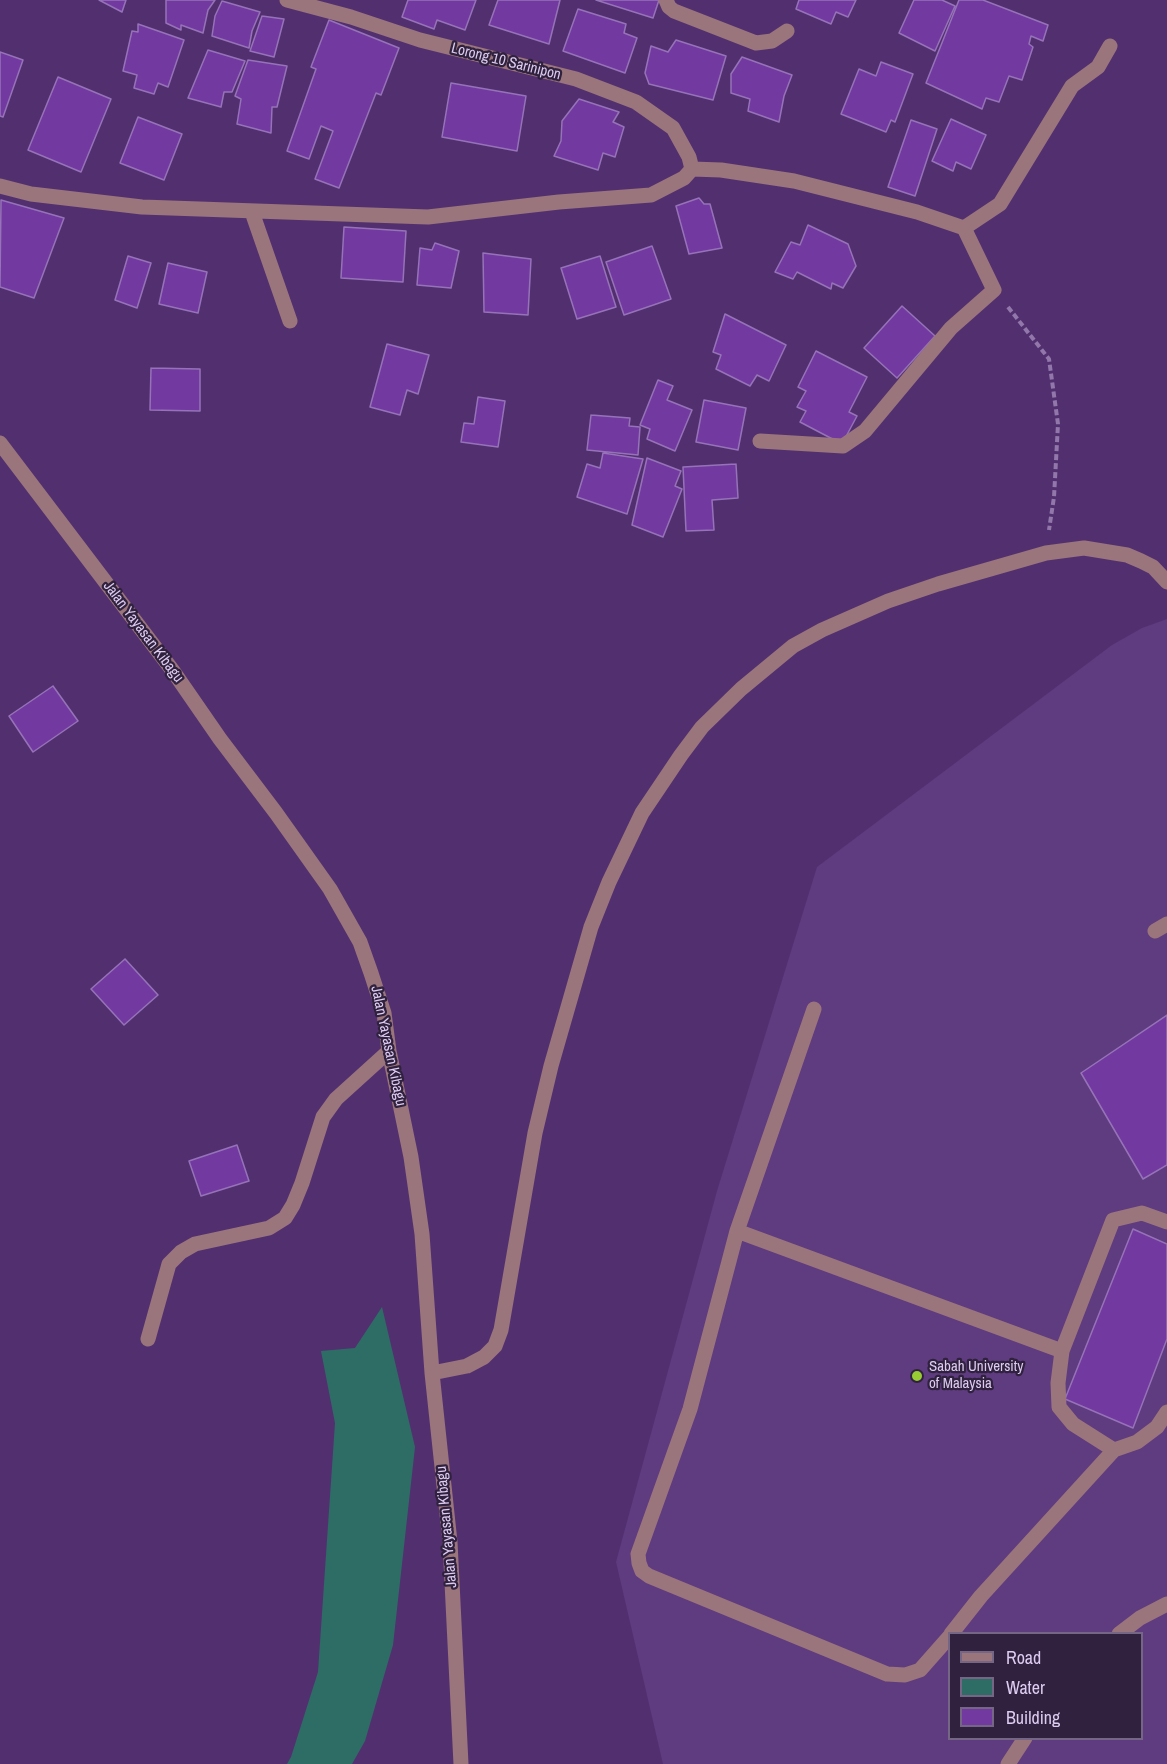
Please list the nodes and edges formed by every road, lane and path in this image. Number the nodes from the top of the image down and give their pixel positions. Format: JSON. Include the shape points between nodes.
{"nodes":[{"id":1,"x":287,"y":0,"type":"edge"},
{"id":2,"x":666,"y":0,"type":"edge"},
{"id":3,"x":787,"y":31,"type":"dead end"},
{"id":4,"x":1110,"y":46,"type":"dead end"},
{"id":5,"x":692,"y":169,"type":"junction"},
{"id":6,"x":0,"y":186,"type":"edge"},
{"id":7,"x":252,"y":212,"type":"junction"},
{"id":8,"x":964,"y":228,"type":"junction"},
{"id":9,"x":994,"y":290,"type":"junction"},
{"id":10,"x":290,"y":321,"type":"dead end"},
{"id":11,"x":760,"y":441,"type":"dead end"},
{"id":12,"x":0,"y":443,"type":"edge"},
{"id":13,"x":1046,"y":553,"type":"junction"},
{"id":14,"x":1167,"y":582,"type":"edge"},
{"id":15,"x":813,"y":1009,"type":"dead end"},
{"id":16,"x":389,"y":1051,"type":"junction"},
{"id":17,"x":1167,"y":1222,"type":"edge"},
{"id":18,"x":737,"y":1231,"type":"junction"},
{"id":19,"x":148,"y":1339,"type":"dead end"},
{"id":20,"x":1062,"y":1351,"type":"junction"},
{"id":21,"x":432,"y":1373,"type":"junction"},
{"id":22,"x":1167,"y":1412,"type":"edge"},
{"id":23,"x":1114,"y":1450,"type":"junction"},
{"id":24,"x":1167,"y":1604,"type":"edge"},
{"id":25,"x":952,"y":1632,"type":"edge"},
{"id":26,"x":1122,"y":1632,"type":"edge"},
{"id":27,"x":948,"y":1637,"type":"edge"},
{"id":28,"x":1024,"y":1740,"type":"edge"},
{"id":29,"x":461,"y":1764,"type":"edge"},
{"id":30,"x":1008,"y":1764,"type":"edge"}],
"edges":[{"from":1,"to":5,"type":"street","name":"Lorong 10 Sarinipon","via":[[420,40],[576,80],[636,102],[673,128]]},
{"from":2,"to":3,"type":"street","via":[[674,11],[756,44],[772,41]]},
{"from":4,"to":8,"type":"street","via":[[1098,66],[1072,86],[1000,204]]},
{"from":5,"to":7,"type":"street","via":[[684,178],[651,195],[428,217]]},
{"from":5,"to":8,"type":"street","via":[[794,181]]},
{"from":6,"to":7,"type":"street","via":[[30,194],[142,207]]},
{"from":7,"to":10,"type":"street"},
{"from":8,"to":9,"type":"street"},
{"from":9,"to":11,"type":"street","via":[[951,328],[865,431],[843,446]]},
{"from":9,"to":13,"type":"path","via":[[1049,358],[1058,424]]},
{"from":12,"to":16,"type":"street","name":"Jalan Yayasan Kibagu","via":[[173,671],[330,889],[360,942],[384,1013]]},
{"from":13,"to":14,"type":"street","via":[[1084,548],[1127,555],[1153,567]]},
{"from":13,"to":21,"type":"street","via":[[888,601],[803,640],[741,689],[702,727],[681,755],[642,813],[591,927],[535,1132],[495,1346],[467,1366]]},
{"from":15,"to":18,"type":"street"},
{"from":16,"to":19,"type":"street","via":[[336,1099],[323,1117],[302,1183],[285,1218],[269,1228],[195,1244],[169,1264]]},
{"from":16,"to":21,"type":"street","name":"Jalan Yayasan Kibagu","via":[[423,1234]]},
{"from":17,"to":20,"type":"street","via":[[1142,1213],[1113,1220]]},
{"from":18,"to":20,"type":"street"},
{"from":18,"to":27,"type":"street","via":[[690,1409],[638,1554],[642,1571],[887,1674],[920,1670]]},
{"from":20,"to":23,"type":"street","via":[[1059,1407],[1073,1424]]},
{"from":21,"to":29,"type":"street","name":"Jalan Yayasan Kibagu","via":[[450,1542]]},
{"from":22,"to":23,"type":"street","via":[[1157,1427],[1137,1442]]},
{"from":23,"to":25,"type":"street"},
{"from":24,"to":26,"type":"street"},
{"from":28,"to":30,"type":"street"}]}
